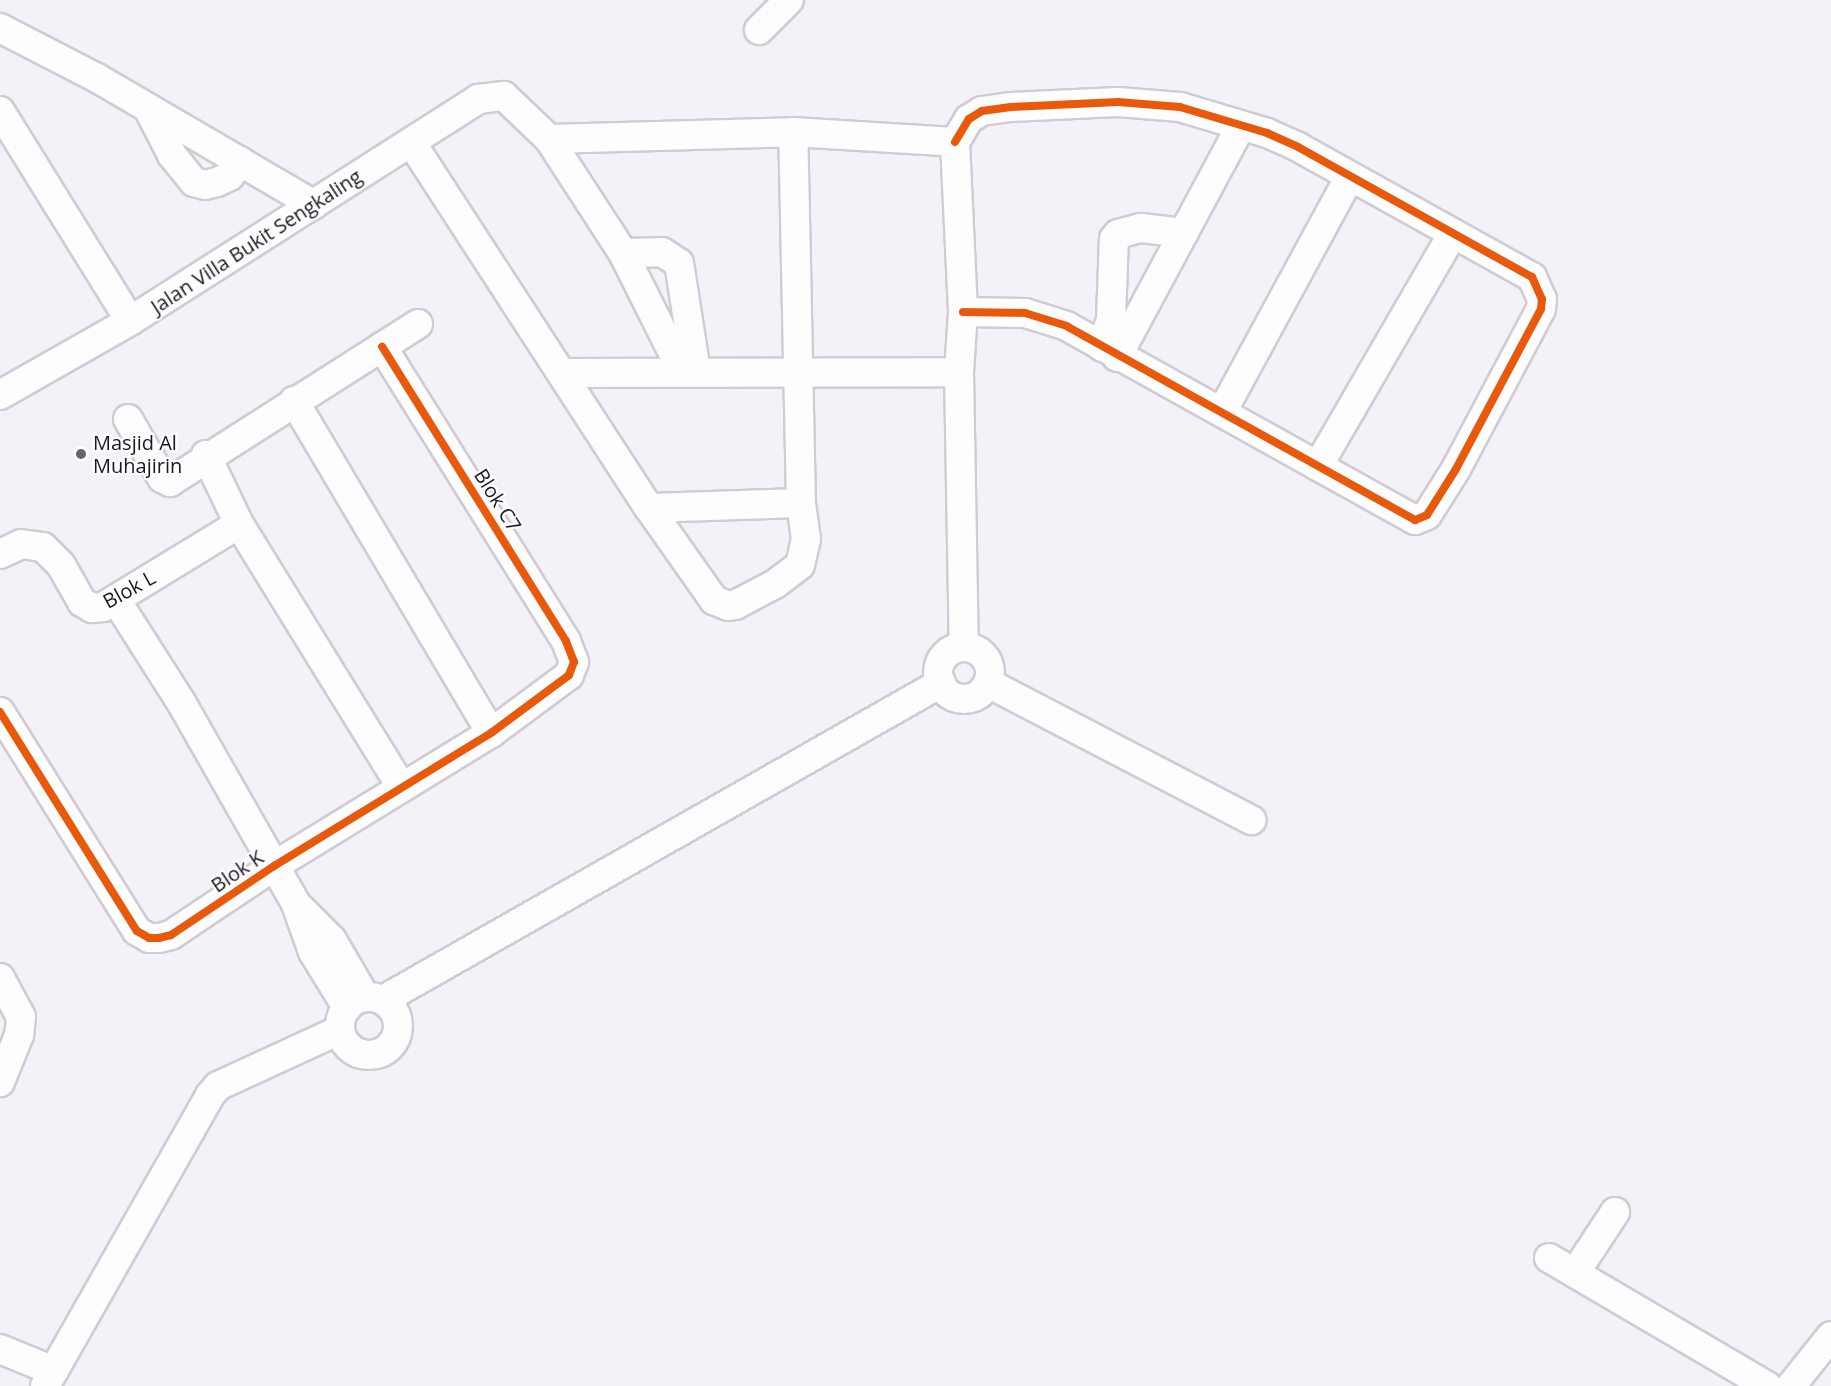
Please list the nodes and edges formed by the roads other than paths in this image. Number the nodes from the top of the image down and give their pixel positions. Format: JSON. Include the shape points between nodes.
{"nodes":[{"id":1,"x":789,"y":0,"type":"edge"},
{"id":2,"x":0,"y":28,"type":"edge"},
{"id":3,"x":759,"y":30,"type":"dead end"},
{"id":4,"x":148,"y":108,"type":"junction"},
{"id":5,"x":0,"y":111,"type":"edge"},
{"id":6,"x":1241,"y":126,"type":"junction"},
{"id":7,"x":793,"y":132,"type":"junction"},
{"id":8,"x":549,"y":139,"type":"junction"},
{"id":9,"x":411,"y":142,"type":"junction"},
{"id":10,"x":955,"y":142,"type":"junction"},
{"id":11,"x":240,"y":161,"type":"junction"},
{"id":12,"x":1350,"y":176,"type":"junction"},
{"id":13,"x":314,"y":205,"type":"junction"},
{"id":14,"x":1184,"y":232,"type":"junction"},
{"id":15,"x":1453,"y":233,"type":"junction"},
{"id":16,"x":623,"y":253,"type":"junction"},
{"id":17,"x":963,"y":312,"type":"junction"},
{"id":18,"x":130,"y":321,"type":"junction"},
{"id":19,"x":418,"y":324,"type":"dead end"},
{"id":20,"x":1121,"y":324,"type":"junction"},
{"id":21,"x":381,"y":347,"type":"junction"},
{"id":22,"x":1109,"y":352,"type":"junction"},
{"id":23,"x":689,"y":371,"type":"junction"},
{"id":24,"x":801,"y":372,"type":"junction"},
{"id":25,"x":959,"y":372,"type":"junction"},
{"id":26,"x":564,"y":373,"type":"junction"},
{"id":27,"x":0,"y":394,"type":"edge"},
{"id":28,"x":294,"y":401,"type":"junction"},
{"id":29,"x":1222,"y":412,"type":"junction"},
{"id":30,"x":128,"y":419,"type":"dead end"},
{"id":31,"x":206,"y":455,"type":"junction"},
{"id":32,"x":1318,"y":466,"type":"junction"},
{"id":33,"x":801,"y":503,"type":"junction"},
{"id":34,"x":650,"y":508,"type":"junction"},
{"id":35,"x":239,"y":524,"type":"junction"},
{"id":36,"x":1,"y":553,"type":"edge"},
{"id":37,"x":116,"y":600,"type":"junction"},
{"id":38,"x":964,"y":646,"type":"junction"},
{"id":39,"x":569,"y":675,"type":"joint"},
{"id":40,"x":940,"y":683,"type":"junction"},
{"id":41,"x":988,"y":683,"type":"junction"},
{"id":42,"x":0,"y":712,"type":"edge"},
{"id":43,"x":491,"y":733,"type":"junction"},
{"id":44,"x":401,"y":786,"type":"junction"},
{"id":45,"x":1251,"y":820,"type":"dead end"},
{"id":46,"x":274,"y":866,"type":"junction"},
{"id":47,"x":0,"y":978,"type":"edge"},
{"id":48,"x":359,"y":1009,"type":"junction"},
{"id":49,"x":0,"y":1082,"type":"edge"},
{"id":50,"x":1615,"y":1212,"type":"dead end"},
{"id":51,"x":1549,"y":1258,"type":"dead end"},
{"id":52,"x":1575,"y":1273,"type":"junction"},
{"id":53,"x":1831,"y":1336,"type":"edge"},
{"id":54,"x":0,"y":1349,"type":"edge"},
{"id":55,"x":0,"y":1365,"type":"edge"},
{"id":56,"x":44,"y":1381,"type":"edge"},
{"id":57,"x":1767,"y":1386,"type":"edge"},
{"id":58,"x":1791,"y":1386,"type":"edge"}],
"edges":[{"from":1,"to":3,"type":"street"},
{"from":2,"to":4,"type":"street"},
{"from":4,"to":11,"type":"street"},
{"from":4,"to":11,"type":"street","via":[[172,155],[194,182],[217,182],[230,176]]},
{"from":5,"to":18,"type":"street"},
{"from":6,"to":10,"type":"street","via":[[1157,103],[1035,105],[982,111],[969,119]]},
{"from":6,"to":12,"type":"street","via":[[1291,144]]},
{"from":6,"to":14,"type":"street"},
{"from":7,"to":8,"type":"street"},
{"from":7,"to":10,"type":"street"},
{"from":7,"to":24,"type":"street"},
{"from":8,"to":9,"type":"street","name":"Jalan Villa Bukit Sengkaling","via":[[504,96],[478,99]]},
{"from":8,"to":16,"type":"street"},
{"from":9,"to":13,"type":"street","name":"Jalan Villa Bukit Sengkaling"},
{"from":9,"to":26,"type":"street"},
{"from":10,"to":17,"type":"street"},
{"from":11,"to":13,"type":"street"},
{"from":12,"to":15,"type":"street"},
{"from":12,"to":29,"type":"street"},
{"from":13,"to":18,"type":"street","name":"Jalan Villa Bukit Sengkaling"},
{"from":14,"to":20,"type":"street"},
{"from":14,"to":20,"type":"street","via":[[1142,228],[1118,234],[1114,239]]},
{"from":15,"to":32,"type":"street"},
{"from":15,"to":32,"type":"street","via":[[1532,277],[1542,299],[1451,477],[1427,515],[1415,520]]},
{"from":16,"to":23,"type":"street"},
{"from":16,"to":23,"type":"street","via":[[662,252],[679,262]]},
{"from":17,"to":22,"type":"street","via":[[1025,313],[1044,318]]},
{"from":17,"to":25,"type":"street"},
{"from":18,"to":27,"type":"street","name":"Jalan Villa Bukit Sengkaling"},
{"from":19,"to":21,"type":"street"},
{"from":20,"to":22,"type":"street"},
{"from":21,"to":28,"type":"street"},
{"from":21,"to":39,"type":"street","name":"Blok C7","via":[[566,641],[574,662]]},
{"from":22,"to":29,"type":"street"},
{"from":23,"to":24,"type":"street"},
{"from":23,"to":26,"type":"street"},
{"from":24,"to":25,"type":"street"},
{"from":24,"to":33,"type":"street"},
{"from":25,"to":38,"type":"street"},
{"from":26,"to":34,"type":"street"},
{"from":28,"to":31,"type":"street"},
{"from":28,"to":43,"type":"street"},
{"from":29,"to":32,"type":"street"},
{"from":30,"to":31,"type":"street","via":[[165,482]]},
{"from":31,"to":35,"type":"street"},
{"from":33,"to":34,"type":"street"},
{"from":33,"to":34,"type":"street","via":[[806,539],[800,565],[775,584],[728,606],[707,591]]},
{"from":35,"to":37,"type":"street","name":"Blok L"},
{"from":35,"to":44,"type":"street"},
{"from":36,"to":37,"type":"street","name":"Blok L","via":[[21,544],[43,547],[61,565],[82,602],[92,608]]},
{"from":37,"to":46,"type":"street","via":[[181,702]]},
{"from":38,"to":40,"type":"street","via":[[942,658]]},
{"from":38,"to":41,"type":"street","via":[[978,650],[988,661]]},
{"from":39,"to":43,"type":"street","name":"Blok K"},
{"from":40,"to":41,"type":"street","via":[[949,694],[968,699],[980,694]]},
{"from":40,"to":48,"type":"street"},
{"from":41,"to":45,"type":"street"},
{"from":42,"to":46,"type":"street","name":"Blok K","via":[[129,919],[137,931],[149,938],[171,935]]},
{"from":43,"to":44,"type":"street","name":"Blok K"},
{"from":44,"to":46,"type":"street","name":"Blok K"},
{"from":46,"to":48,"type":"street","via":[[296,904],[313,952]]},
{"from":47,"to":49,"type":"street","via":[[21,1017],[19,1035]]},
{"from":48,"to":56,"type":"street","via":[[214,1090]]},
{"from":50,"to":52,"type":"street"},
{"from":51,"to":52,"type":"street"},
{"from":52,"to":57,"type":"street"},
{"from":53,"to":58,"type":"street"},
{"from":54,"to":56,"type":"street"},
{"from":55,"to":56,"type":"street"}]}
